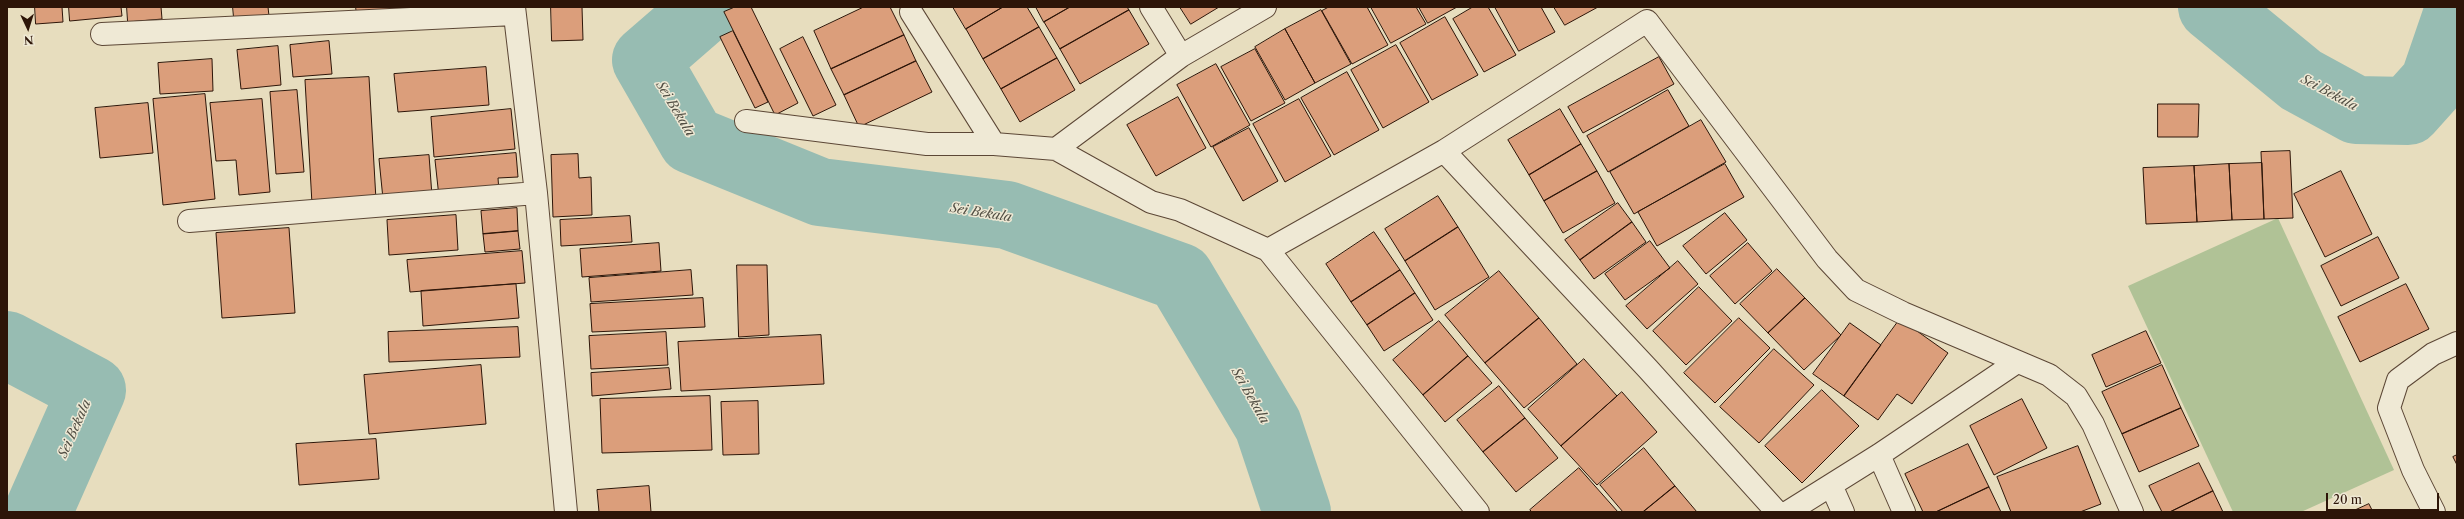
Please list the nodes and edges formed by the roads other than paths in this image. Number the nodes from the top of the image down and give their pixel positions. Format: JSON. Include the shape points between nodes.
{"nodes":[{"id":1,"x":1151,"y":7,"type":"edge"},
{"id":2,"x":1264,"y":7,"type":"edge"},
{"id":3,"x":514,"y":10,"type":"edge"},
{"id":4,"x":912,"y":12,"type":"dead end"},
{"id":5,"x":1642,"y":14,"type":"edge"},
{"id":6,"x":102,"y":34,"type":"dead end"},
{"id":7,"x":1181,"y":56,"type":"junction"},
{"id":8,"x":746,"y":121,"type":"dead end"},
{"id":9,"x":994,"y":144,"type":"junction"},
{"id":10,"x":1056,"y":149,"type":"junction"},
{"id":11,"x":1444,"y":151,"type":"junction"},
{"id":12,"x":536,"y":193,"type":"junction"},
{"id":13,"x":189,"y":220,"type":"dead end"},
{"id":14,"x":1268,"y":250,"type":"junction"},
{"id":15,"x":2457,"y":343,"type":"edge"},
{"id":16,"x":2017,"y":362,"type":"junction"},
{"id":17,"x":1879,"y":455,"type":"junction"},
{"id":18,"x":1831,"y":485,"type":"junction"},
{"id":19,"x":566,"y":512,"type":"edge"},
{"id":20,"x":1478,"y":512,"type":"edge"},
{"id":21,"x":1777,"y":512,"type":"edge"},
{"id":22,"x":1788,"y":512,"type":"edge"},
{"id":23,"x":1844,"y":512,"type":"edge"},
{"id":24,"x":1904,"y":512,"type":"edge"},
{"id":25,"x":2132,"y":512,"type":"edge"},
{"id":26,"x":2434,"y":512,"type":"edge"}],
"edges":[{"from":1,"to":7,"type":"street"},
{"from":2,"to":7,"type":"street"},
{"from":3,"to":6,"type":"street"},
{"from":3,"to":12,"type":"street"},
{"from":4,"to":9,"type":"street"},
{"from":5,"to":11,"type":"street"},
{"from":5,"to":16,"type":"street","via":[[1827,259],[1856,290]]},
{"from":7,"to":10,"type":"street"},
{"from":8,"to":9,"type":"street","via":[[927,144]]},
{"from":9,"to":10,"type":"street"},
{"from":10,"to":14,"type":"street","via":[[1151,202],[1180,210]]},
{"from":11,"to":14,"type":"street"},
{"from":11,"to":21,"type":"street"},
{"from":12,"to":13,"type":"street"},
{"from":12,"to":19,"type":"street"},
{"from":14,"to":20,"type":"street"},
{"from":15,"to":26,"type":"street","via":[[2433,354],[2398,380],[2389,408],[2413,470]]},
{"from":16,"to":17,"type":"street"},
{"from":16,"to":25,"type":"street","via":[[2049,375],[2076,396],[2093,424]]},
{"from":17,"to":18,"type":"street"},
{"from":17,"to":24,"type":"street"},
{"from":18,"to":22,"type":"street"},
{"from":18,"to":23,"type":"street"}]}
